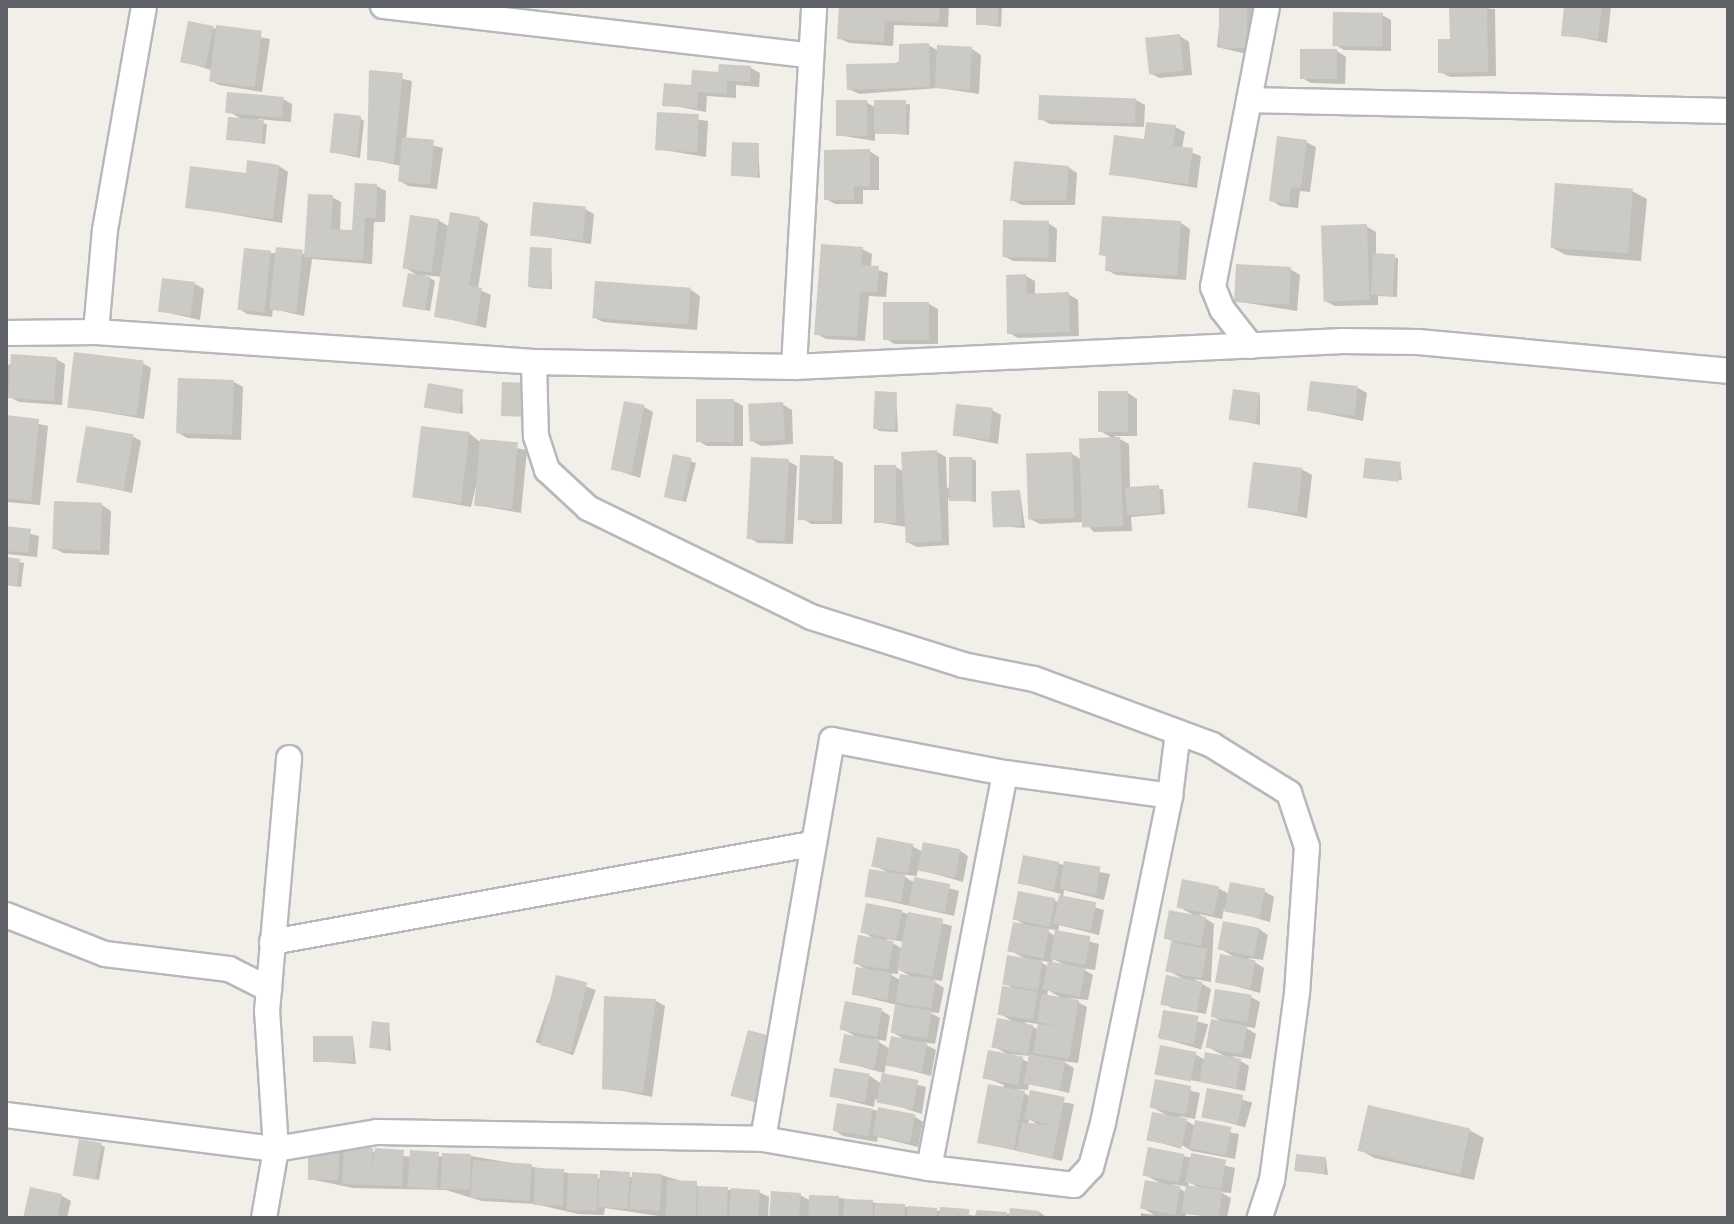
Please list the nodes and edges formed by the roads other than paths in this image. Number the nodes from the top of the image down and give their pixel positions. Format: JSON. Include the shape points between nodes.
{"nodes":[{"id":1,"x":144,"y":6,"type":"edge"},
{"id":2,"x":383,"y":6,"type":"edge"},
{"id":3,"x":814,"y":6,"type":"edge"},
{"id":4,"x":1267,"y":6,"type":"edge"},
{"id":5,"x":808,"y":55,"type":"junction"},
{"id":6,"x":1249,"y":100,"type":"junction"},
{"id":7,"x":1728,"y":111,"type":"edge"},
{"id":8,"x":96,"y":332,"type":"junction"},
{"id":9,"x":6,"y":333,"type":"edge"},
{"id":10,"x":1251,"y":346,"type":"junction"},
{"id":11,"x":534,"y":362,"type":"junction"},
{"id":12,"x":794,"y":367,"type":"junction"},
{"id":13,"x":1728,"y":371,"type":"edge"},
{"id":14,"x":1178,"y":732,"type":"junction"},
{"id":15,"x":289,"y":758,"type":"dead end"},
{"id":16,"x":1005,"y":773,"type":"junction"},
{"id":17,"x":1170,"y":796,"type":"junction"},
{"id":18,"x":811,"y":844,"type":"junction"},
{"id":19,"x":6,"y":915,"type":"edge"},
{"id":20,"x":272,"y":942,"type":"junction"},
{"id":21,"x":269,"y":989,"type":"junction"},
{"id":22,"x":6,"y":1115,"type":"edge"},
{"id":23,"x":763,"y":1139,"type":"junction"},
{"id":24,"x":276,"y":1149,"type":"junction"},
{"id":25,"x":929,"y":1168,"type":"junction"},
{"id":26,"x":264,"y":1218,"type":"edge"},
{"id":27,"x":1260,"y":1218,"type":"edge"}],
"edges":[{"from":1,"to":8,"type":"street","via":[[105,230]]},
{"from":2,"to":5,"type":"street"},
{"from":3,"to":5,"type":"street"},
{"from":4,"to":6,"type":"street"},
{"from":5,"to":12,"type":"street"},
{"from":6,"to":7,"type":"street"},
{"from":6,"to":10,"type":"street","via":[[1213,287],[1222,309]]},
{"from":8,"to":9,"type":"street"},
{"from":8,"to":11,"type":"street"},
{"from":10,"to":12,"type":"street"},
{"from":10,"to":13,"type":"street","via":[[1418,342]]},
{"from":11,"to":12,"type":"street"},
{"from":11,"to":14,"type":"street","via":[[536,436],[547,470],[588,508],[811,617],[963,665],[1034,679]]},
{"from":14,"to":17,"type":"street"},
{"from":14,"to":27,"type":"street","via":[[1212,745],[1289,793],[1307,847],[1297,993],[1272,1180]]},
{"from":15,"to":20,"type":"street"},
{"from":16,"to":17,"type":"street"},
{"from":16,"to":18,"type":"street","via":[[832,740]]},
{"from":16,"to":25,"type":"street"},
{"from":17,"to":25,"type":"street","via":[[1091,1167],[1074,1185]]},
{"from":18,"to":20,"type":"street"},
{"from":18,"to":23,"type":"street"},
{"from":19,"to":21,"type":"street","via":[[27,928],[105,954],[229,969]]},
{"from":20,"to":21,"type":"street"},
{"from":21,"to":24,"type":"street"},
{"from":22,"to":24,"type":"street"},
{"from":23,"to":24,"type":"street","via":[[377,1132]]},
{"from":23,"to":25,"type":"street"},
{"from":24,"to":26,"type":"street"}]}
